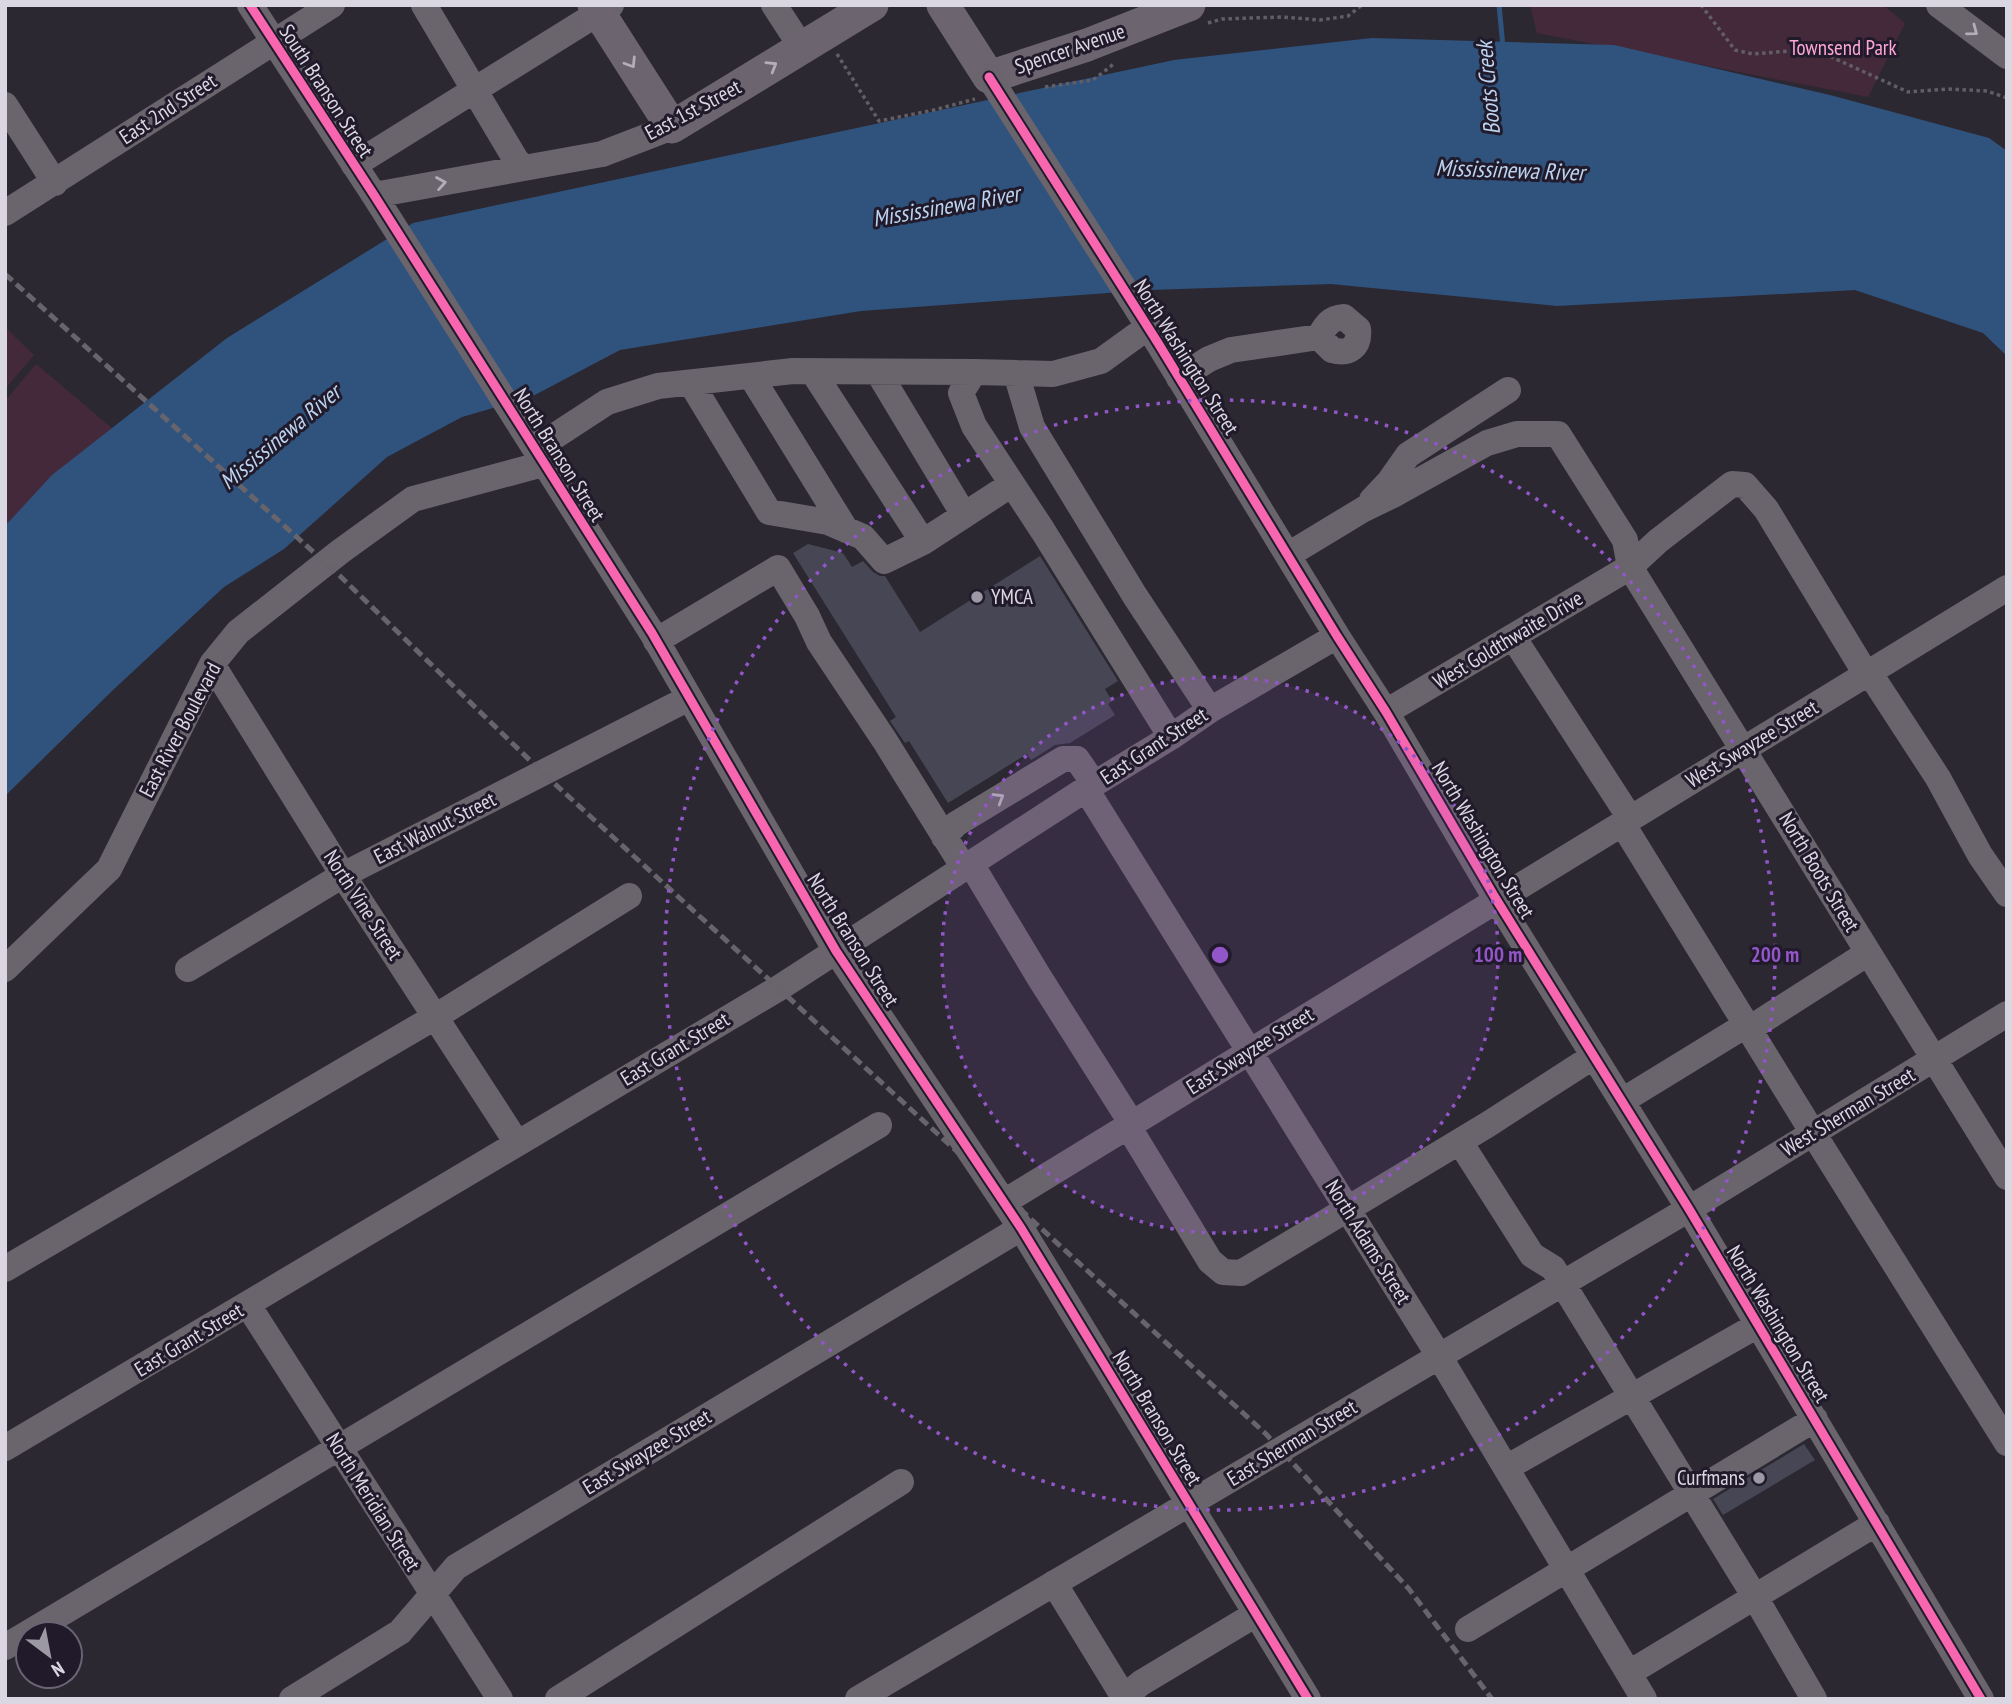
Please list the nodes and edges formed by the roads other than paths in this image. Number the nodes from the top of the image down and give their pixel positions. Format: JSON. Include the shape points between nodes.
{"nodes":[{"id":1,"x":250,"y":5,"type":"edge"},
{"id":2,"x":332,"y":5,"type":"edge"},
{"id":3,"x":424,"y":5,"type":"edge"},
{"id":4,"x":774,"y":5,"type":"edge"},
{"id":5,"x":872,"y":5,"type":"edge"},
{"id":6,"x":943,"y":5,"type":"edge"},
{"id":7,"x":1189,"y":5,"type":"edge"},
{"id":8,"x":1939,"y":5,"type":"edge"},
{"id":9,"x":602,"y":8,"type":"edge"},
{"id":10,"x":272,"y":42,"type":"junction"},
{"id":11,"x":802,"y":48,"type":"junction"},
{"id":12,"x":2007,"y":57,"type":"edge"},
{"id":13,"x":989,"y":77,"type":"junction"},
{"id":14,"x":475,"y":89,"type":"junction"},
{"id":15,"x":5,"y":104,"type":"edge"},
{"id":16,"x":672,"y":127,"type":"junction"},
{"id":17,"x":354,"y":165,"type":"junction"},
{"id":18,"x":524,"y":168,"type":"junction"},
{"id":19,"x":55,"y":183,"type":"junction"},
{"id":20,"x":374,"y":195,"type":"junction"},
{"id":21,"x":5,"y":214,"type":"edge"},
{"id":22,"x":1143,"y":319,"type":"junction"},
{"id":23,"x":1319,"y":337,"type":"dead end"},
{"id":24,"x":813,"y":372,"type":"junction"},
{"id":25,"x":878,"y":372,"type":"junction"},
{"id":26,"x":974,"y":372,"type":"junction"},
{"id":27,"x":1016,"y":373,"type":"junction"},
{"id":28,"x":751,"y":376,"type":"junction"},
{"id":29,"x":1180,"y":378,"type":"junction"},
{"id":30,"x":691,"y":383,"type":"junction"},
{"id":31,"x":1508,"y":390,"type":"dead end"},
{"id":32,"x":535,"y":450,"type":"junction"},
{"id":33,"x":1012,"y":484,"type":"junction"},
{"id":34,"x":1364,"y":509,"type":"junction"},
{"id":35,"x":964,"y":515,"type":"junction"},
{"id":36,"x":846,"y":530,"type":"junction"},
{"id":37,"x":923,"y":542,"type":"junction"},
{"id":38,"x":1288,"y":555,"type":"junction"},
{"id":39,"x":1630,"y":567,"type":"junction"},
{"id":40,"x":2007,"y":588,"type":"edge"},
{"id":41,"x":1804,"y":609,"type":"dead end"},
{"id":42,"x":1337,"y":636,"type":"junction"},
{"id":43,"x":1513,"y":637,"type":"junction"},
{"id":44,"x":656,"y":641,"type":"junction"},
{"id":45,"x":212,"y":664,"type":"junction"},
{"id":46,"x":1863,"y":676,"type":"junction"},
{"id":47,"x":689,"y":698,"type":"junction"},
{"id":48,"x":1210,"y":710,"type":"junction"},
{"id":49,"x":1386,"y":712,"type":"junction"},
{"id":50,"x":1171,"y":737,"type":"junction"},
{"id":51,"x":1744,"y":749,"type":"junction"},
{"id":52,"x":1090,"y":786,"type":"junction"},
{"id":53,"x":1626,"y":820,"type":"junction"},
{"id":54,"x":944,"y":837,"type":"junction"},
{"id":55,"x":967,"y":866,"type":"junction"},
{"id":56,"x":343,"y":875,"type":"junction"},
{"id":57,"x":2007,"y":894,"type":"edge"},
{"id":58,"x":629,"y":896,"type":"dead end"},
{"id":59,"x":1496,"y":899,"type":"junction"},
{"id":60,"x":836,"y":951,"type":"junction"},
{"id":61,"x":1868,"y":953,"type":"junction"},
{"id":62,"x":5,"y":969,"type":"edge"},
{"id":63,"x":188,"y":969,"type":"dead end"},
{"id":64,"x":2007,"y":1014,"type":"edge"},
{"id":65,"x":435,"y":1017,"type":"junction"},
{"id":66,"x":1748,"y":1027,"type":"junction"},
{"id":67,"x":1249,"y":1052,"type":"junction"},
{"id":68,"x":1594,"y":1056,"type":"junction"},
{"id":69,"x":1934,"y":1060,"type":"junction"},
{"id":70,"x":1622,"y":1101,"type":"junction"},
{"id":71,"x":880,"y":1125,"type":"dead end"},
{"id":72,"x":1130,"y":1125,"type":"junction"},
{"id":73,"x":1813,"y":1133,"type":"junction"},
{"id":74,"x":1460,"y":1142,"type":"junction"},
{"id":75,"x":517,"y":1143,"type":"junction"},
{"id":76,"x":2007,"y":1177,"type":"edge"},
{"id":77,"x":1004,"y":1202,"type":"junction"},
{"id":78,"x":1689,"y":1209,"type":"junction"},
{"id":79,"x":1348,"y":1210,"type":"junction"},
{"id":80,"x":1021,"y":1228,"type":"junction"},
{"id":81,"x":5,"y":1269,"type":"edge"},
{"id":82,"x":1562,"y":1284,"type":"junction"},
{"id":83,"x":248,"y":1305,"type":"junction"},
{"id":84,"x":1758,"y":1325,"type":"junction"},
{"id":85,"x":1439,"y":1356,"type":"junction"},
{"id":86,"x":1632,"y":1397,"type":"junction"},
{"id":87,"x":1815,"y":1419,"type":"junction"},
{"id":88,"x":2007,"y":1443,"type":"edge"},
{"id":89,"x":5,"y":1448,"type":"edge"},
{"id":90,"x":339,"y":1448,"type":"junction"},
{"id":91,"x":1506,"y":1468,"type":"junction"},
{"id":92,"x":901,"y":1482,"type":"dead end"},
{"id":93,"x":1691,"y":1494,"type":"junction"},
{"id":94,"x":1189,"y":1503,"type":"junction"},
{"id":95,"x":1877,"y":1523,"type":"junction"},
{"id":96,"x":1567,"y":1569,"type":"junction"},
{"id":97,"x":1054,"y":1583,"type":"junction"},
{"id":98,"x":431,"y":1594,"type":"junction"},
{"id":99,"x":1755,"y":1597,"type":"junction"},
{"id":100,"x":1256,"y":1614,"type":"junction"},
{"id":101,"x":1468,"y":1629,"type":"dead end"},
{"id":102,"x":5,"y":1647,"type":"edge"},
{"id":103,"x":1629,"y":1673,"type":"junction"},
{"id":104,"x":1125,"y":1698,"type":"edge"},
{"id":105,"x":292,"y":1699,"type":"edge"},
{"id":106,"x":499,"y":1699,"type":"edge"},
{"id":107,"x":558,"y":1699,"type":"edge"},
{"id":108,"x":859,"y":1699,"type":"edge"},
{"id":109,"x":1308,"y":1699,"type":"edge"},
{"id":110,"x":1644,"y":1699,"type":"edge"},
{"id":111,"x":1814,"y":1699,"type":"edge"},
{"id":112,"x":1982,"y":1699,"type":"edge"}],
"edges":[{"from":1,"to":10,"type":"street","name":"South Branson Street"},
{"from":2,"to":10,"type":"street","name":"East 2nd Street"},
{"from":3,"to":14,"type":"street"},
{"from":4,"to":11,"type":"street"},
{"from":5,"to":11,"type":"main road","name":"East 1st Street"},
{"from":6,"to":13,"type":"main road","name":"North Washington Street"},
{"from":7,"to":13,"type":"main road","name":"Spencer Avenue"},
{"from":8,"to":12,"type":"street","one_way":true},
{"from":9,"to":14,"type":"street"},
{"from":9,"to":16,"type":"main road","one_way":true},
{"from":10,"to":17,"type":"street","name":"South Branson Street"},
{"from":10,"to":19,"type":"street","name":"East 2nd Street"},
{"from":16,"to":11,"type":"main road","name":"East 1st Street","one_way":true},
{"from":13,"to":22,"type":"street","name":"North Washington Street","bridge":true},
{"from":14,"to":17,"type":"street"},
{"from":14,"to":18,"type":"street"},
{"from":15,"to":19,"type":"street"},
{"from":16,"to":18,"type":"street","name":"East 1st Street","via":[[602,154]]},
{"from":17,"to":20,"type":"street","name":"South Branson Street"},
{"from":20,"to":18,"type":"street","name":"East 1st Street","one_way":true},
{"from":19,"to":21,"type":"street","name":"East 2nd Street"},
{"from":20,"to":32,"type":"street","name":"North Branson Street"},
{"from":22,"to":27,"type":"street","name":"East River Boulevard","via":[[1101,361],[1053,374]]},
{"from":22,"to":29,"type":"street","name":"North Washington Street"},
{"from":23,"to":29,"type":"street","via":[[1231,350]]},
{"from":24,"to":25,"type":"street","name":"East River Boulevard"},
{"from":24,"to":28,"type":"street","name":"East River Boulevard"},
{"from":24,"to":37,"type":"street"},
{"from":25,"to":26,"type":"street","name":"East River Boulevard"},
{"from":25,"to":35,"type":"street"},
{"from":26,"to":27,"type":"street","name":"East River Boulevard"},
{"from":26,"to":33,"type":"street","via":[[961,393],[974,426]]},
{"from":27,"to":48,"type":"street","via":[[1032,427]]},
{"from":28,"to":30,"type":"street","name":"East River Boulevard"},
{"from":28,"to":36,"type":"street"},
{"from":29,"to":38,"type":"street","name":"North Washington Street"},
{"from":30,"to":32,"type":"street","name":"East River Boulevard","via":[[658,386],[607,402]]},
{"from":30,"to":36,"type":"street","via":[[769,512],[828,522]]},
{"from":31,"to":34,"type":"street","via":[[1408,455]]},
{"from":32,"to":44,"type":"street","name":"North Branson Street"},
{"from":32,"to":45,"type":"street","name":"East River Boulevard","via":[[413,499],[238,632]]},
{"from":33,"to":35,"type":"street"},
{"from":33,"to":50,"type":"street"},
{"from":34,"to":38,"type":"street"},
{"from":34,"to":39,"type":"street","name":"North Boots Street","via":[[1487,443],[1517,434],[1558,434],[1625,540]]},
{"from":35,"to":37,"type":"street"},
{"from":36,"to":37,"type":"street","via":[[863,537],[884,561]]},
{"from":38,"to":42,"type":"street","name":"North Washington Street"},
{"from":39,"to":43,"type":"street","name":"West Goldthwaite Drive"},
{"from":39,"to":46,"type":"street","name":"West Goldthwaite Drive","via":[[1732,484],[1745,485],[1766,509]]},
{"from":39,"to":51,"type":"street","name":"North Boots Street"},
{"from":40,"to":46,"type":"street","name":"West Swayzee Street"},
{"from":41,"to":46,"type":"street","via":[[1814,614]]},
{"from":42,"to":48,"type":"street","name":"East Grant Street"},
{"from":42,"to":49,"type":"street","name":"North Washington Street"},
{"from":43,"to":49,"type":"street","name":"West Goldthwaite Drive"},
{"from":43,"to":53,"type":"street"},
{"from":44,"to":47,"type":"street","name":"North Branson Street"},
{"from":44,"to":54,"type":"street","via":[[778,568],[819,642]]},
{"from":45,"to":56,"type":"street","name":"North Vine Street"},
{"from":45,"to":62,"type":"street","name":"East River Boulevard","via":[[109,869]]},
{"from":46,"to":51,"type":"street","name":"West Swayzee Street"},
{"from":46,"to":57,"type":"street","via":[[1938,778]]},
{"from":47,"to":56,"type":"street","name":"East Walnut Street"},
{"from":47,"to":60,"type":"street","name":"North Branson Street"},
{"from":48,"to":50,"type":"street","name":"East Grant Street"},
{"from":49,"to":59,"type":"street","name":"North Washington Street"},
{"from":50,"to":52,"type":"street","name":"East Grant Street"},
{"from":51,"to":53,"type":"street","name":"West Swayzee Street"},
{"from":51,"to":61,"type":"street","name":"North Boots Street"},
{"from":54,"to":52,"type":"street","name":"North Adams Street","one_way":true,"via":[[956,824],[1063,759],[1077,759]]},
{"from":52,"to":55,"type":"street","name":"East Grant Street"},
{"from":52,"to":67,"type":"street","name":"North Adams Street"},
{"from":53,"to":59,"type":"street","name":"West Swayzee Street"},
{"from":53,"to":66,"type":"street"},
{"from":54,"to":55,"type":"street"},
{"from":55,"to":60,"type":"street","name":"East Grant Street"},
{"from":55,"to":72,"type":"street"},
{"from":56,"to":63,"type":"street","name":"East Walnut Street"},
{"from":56,"to":65,"type":"street","name":"North Vine Street"},
{"from":58,"to":65,"type":"street"},
{"from":59,"to":67,"type":"street","name":"East Swayzee Street"},
{"from":59,"to":68,"type":"street","name":"North Washington Street"},
{"from":60,"to":75,"type":"street","name":"East Grant Street"},
{"from":60,"to":77,"type":"street","name":"North Branson Street"},
{"from":61,"to":66,"type":"street"},
{"from":61,"to":69,"type":"street","name":"North Boots Street"},
{"from":64,"to":69,"type":"street","name":"West Sherman Street"},
{"from":65,"to":75,"type":"street","name":"North Vine Street"},
{"from":65,"to":81,"type":"street"},
{"from":66,"to":70,"type":"street"},
{"from":66,"to":73,"type":"street"},
{"from":67,"to":72,"type":"street","name":"East Swayzee Street"},
{"from":67,"to":79,"type":"street","name":"North Adams Street"},
{"from":68,"to":70,"type":"street","name":"North Washington Street"},
{"from":68,"to":74,"type":"street"},
{"from":69,"to":73,"type":"street","name":"West Sherman Street"},
{"from":69,"to":76,"type":"street","name":"North Boots Street"},
{"from":70,"to":78,"type":"street","name":"North Washington Street"},
{"from":71,"to":90,"type":"street"},
{"from":72,"to":77,"type":"street","name":"East Swayzee Street"},
{"from":72,"to":79,"type":"street","via":[[1210,1261],[1223,1272],[1241,1273]]},
{"from":73,"to":78,"type":"street","name":"West Sherman Street"},
{"from":73,"to":88,"type":"street"},
{"from":74,"to":79,"type":"street"},
{"from":74,"to":82,"type":"street","via":[[1532,1255],[1553,1268]]},
{"from":75,"to":83,"type":"street","name":"East Grant Street"},
{"from":77,"to":80,"type":"street","name":"North Branson Street"},
{"from":78,"to":82,"type":"street","name":"East Sherman Street"},
{"from":78,"to":84,"type":"street","name":"North Washington Street"},
{"from":79,"to":85,"type":"street","name":"North Adams Street"},
{"from":80,"to":94,"type":"street","name":"North Branson Street"},
{"from":80,"to":98,"type":"street","name":"East Swayzee Street","via":[[456,1567]]},
{"from":82,"to":85,"type":"street","name":"East Sherman Street"},
{"from":82,"to":86,"type":"street"},
{"from":83,"to":89,"type":"street","name":"East Grant Street"},
{"from":83,"to":90,"type":"street","name":"North Meridian Street"},
{"from":84,"to":86,"type":"street"},
{"from":84,"to":87,"type":"street","name":"North Washington Street"},
{"from":85,"to":91,"type":"street","name":"North Adams Street"},
{"from":85,"to":94,"type":"street","name":"East Sherman Street"},
{"from":86,"to":91,"type":"street"},
{"from":86,"to":93,"type":"street"},
{"from":87,"to":93,"type":"street"},
{"from":87,"to":95,"type":"street","name":"North Washington Street"},
{"from":90,"to":98,"type":"street","name":"North Meridian Street"},
{"from":90,"to":102,"type":"street"},
{"from":91,"to":96,"type":"street","name":"North Adams Street"},
{"from":92,"to":107,"type":"street"},
{"from":93,"to":96,"type":"street"},
{"from":93,"to":99,"type":"street"},
{"from":94,"to":97,"type":"street","name":"East Sherman Street"},
{"from":94,"to":100,"type":"street","name":"North Branson Street"},
{"from":95,"to":99,"type":"street"},
{"from":95,"to":112,"type":"street","name":"North Washington Street"},
{"from":96,"to":101,"type":"street"},
{"from":96,"to":103,"type":"street","name":"North Adams Street"},
{"from":97,"to":104,"type":"street"},
{"from":97,"to":108,"type":"street","name":"East Sherman Street"},
{"from":98,"to":105,"type":"street","name":"East Swayzee Street","via":[[400,1632]]},
{"from":98,"to":106,"type":"street","name":"North Meridian Street"},
{"from":99,"to":103,"type":"street"},
{"from":99,"to":111,"type":"street"},
{"from":100,"to":104,"type":"street","via":[[1141,1683]]},
{"from":100,"to":109,"type":"street","name":"North Branson Street"},
{"from":103,"to":110,"type":"street","name":"North Adams Street"}]}
